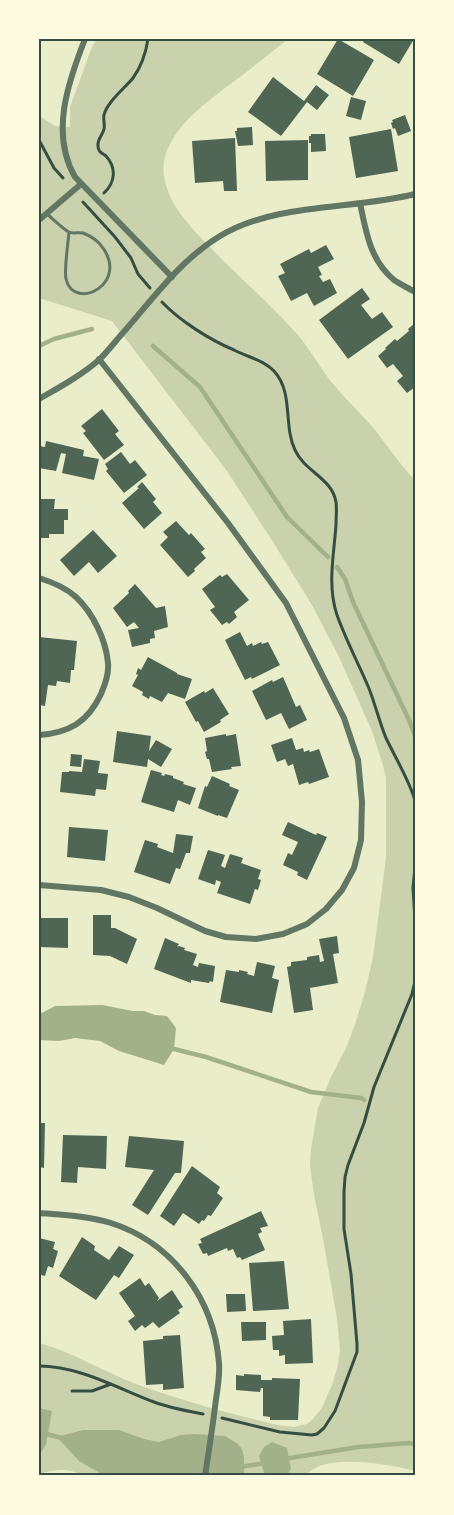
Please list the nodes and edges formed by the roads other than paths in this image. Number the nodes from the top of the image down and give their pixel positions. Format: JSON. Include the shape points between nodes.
{"nodes":[{"id":1,"x":85,"y":39,"type":"edge"},
{"id":2,"x":81,"y":184,"type":"junction"},
{"id":3,"x":415,"y":194,"type":"edge"},
{"id":4,"x":360,"y":203,"type":"junction"},
{"id":5,"x":46,"y":213,"type":"junction"},
{"id":6,"x":39,"y":220,"type":"edge"},
{"id":7,"x":69,"y":232,"type":"junction"},
{"id":8,"x":172,"y":277,"type":"junction"},
{"id":9,"x":415,"y":292,"type":"edge"},
{"id":10,"x":99,"y":359,"type":"junction"},
{"id":11,"x":39,"y":399,"type":"edge"},
{"id":12,"x":39,"y":578,"type":"edge"},
{"id":13,"x":39,"y":735,"type":"edge"},
{"id":14,"x":39,"y":885,"type":"edge"},
{"id":15,"x":39,"y":1213,"type":"edge"},
{"id":16,"x":205,"y":1476,"type":"edge"}],
"edges":[{"from":1,"to":2,"type":"street","via":[[72,71],[63,129],[65,156]]},
{"from":2,"to":5,"type":"street"},
{"from":2,"to":8,"type":"street"},
{"from":3,"to":4,"type":"street"},
{"from":4,"to":8,"type":"street","via":[[247,223],[195,253]]},
{"from":4,"to":9,"type":"street","via":[[376,260],[394,280]]},
{"from":5,"to":6,"type":"street"},
{"from":5,"to":7,"type":"lane"},
{"from":7,"to":7,"type":"lane","via":[[66,282],[81,293],[102,288],[108,280],[110,265],[106,254],[93,238]]},
{"from":8,"to":10,"type":"street"},
{"from":10,"to":11,"type":"street"},
{"from":10,"to":14,"type":"street","via":[[286,603],[344,718],[354,749],[362,802],[361,840],[354,868],[327,909],[307,924],[256,939],[205,931],[157,908],[101,890]]},
{"from":12,"to":13,"type":"street","via":[[76,597],[93,619],[109,665],[105,686],[84,720],[69,729]]},
{"from":15,"to":16,"type":"street","via":[[85,1217],[131,1231],[154,1243],[172,1259],[200,1297],[217,1341],[219,1365]]}]}
